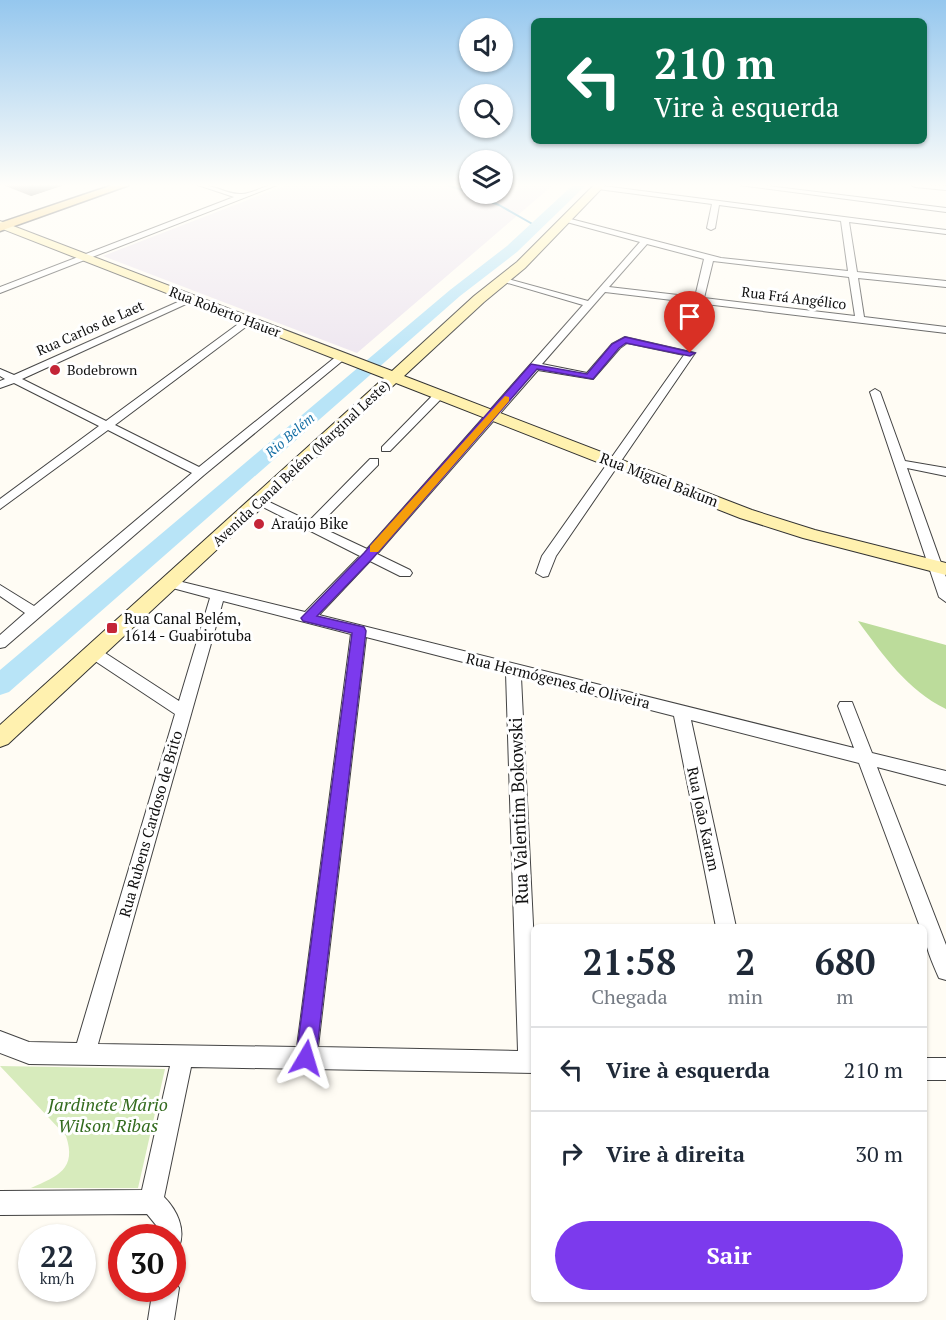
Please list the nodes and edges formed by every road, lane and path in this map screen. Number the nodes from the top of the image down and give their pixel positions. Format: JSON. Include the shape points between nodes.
{"nodes":[{"id":1,"x":57,"y":247,"type":"edge"},
{"id":2,"x":112,"y":247,"type":"edge"},
{"id":3,"x":537,"y":247,"type":"edge"},
{"id":4,"x":640,"y":247,"type":"edge"},
{"id":5,"x":666,"y":247,"type":"edge"},
{"id":6,"x":849,"y":247,"type":"edge"},
{"id":7,"x":724,"y":250,"type":"dead end"},
{"id":8,"x":85,"y":257,"type":"junction"},
{"id":9,"x":709,"y":258,"type":"junction"},
{"id":10,"x":721,"y":261,"type":"junction"},
{"id":11,"x":853,"y":275,"type":"junction"},
{"id":12,"x":504,"y":279,"type":"junction"},
{"id":13,"x":946,"y":284,"type":"edge"},
{"id":14,"x":603,"y":289,"type":"junction"},
{"id":15,"x":0,"y":290,"type":"edge"},
{"id":16,"x":192,"y":299,"type":"junction"},
{"id":17,"x":699,"y":301,"type":"junction"},
{"id":18,"x":589,"y":304,"type":"junction"},
{"id":19,"x":860,"y":320,"type":"junction"},
{"id":20,"x":248,"y":321,"type":"junction"},
{"id":21,"x":946,"y":330,"type":"edge"},
{"id":22,"x":346,"y":359,"type":"junction"},
{"id":23,"x":535,"y":366,"type":"junction"},
{"id":24,"x":0,"y":372,"type":"edge"},
{"id":25,"x":391,"y":376,"type":"junction"},
{"id":26,"x":14,"y":379,"type":"junction"},
{"id":27,"x":0,"y":385,"type":"edge"},
{"id":28,"x":875,"y":392,"type":"dead end"},
{"id":29,"x":439,"y":395,"type":"junction"},
{"id":30,"x":491,"y":415,"type":"junction"},
{"id":31,"x":106,"y":426,"type":"junction"},
{"id":32,"x":386,"y":449,"type":"dead end"},
{"id":33,"x":374,"y":462,"type":"dead end"},
{"id":34,"x":614,"y":463,"type":"junction"},
{"id":35,"x":898,"y":463,"type":"junction"},
{"id":36,"x":200,"y":472,"type":"junction"},
{"id":37,"x":946,"y":472,"type":"edge"},
{"id":38,"x":259,"y":502,"type":"junction"},
{"id":39,"x":0,"y":505,"type":"edge"},
{"id":40,"x":310,"y":527,"type":"junction"},
{"id":41,"x":368,"y":555,"type":"junction"},
{"id":42,"x":941,"y":568,"type":"edge"},
{"id":43,"x":405,"y":573,"type":"dead end"},
{"id":44,"x":543,"y":573,"type":"dead end"},
{"id":45,"x":170,"y":583,"type":"junction"},
{"id":46,"x":0,"y":590,"type":"edge"},
{"id":47,"x":218,"y":595,"type":"junction"},
{"id":48,"x":946,"y":597,"type":"edge"},
{"id":49,"x":35,"y":613,"type":"junction"},
{"id":50,"x":308,"y":618,"type":"junction"},
{"id":51,"x":359,"y":631,"type":"junction"},
{"id":52,"x":0,"y":643,"type":"edge"},
{"id":53,"x":94,"y":653,"type":"junction"},
{"id":54,"x":513,"y":669,"type":"junction"},
{"id":55,"x":846,"y":706,"type":"dead end"},
{"id":56,"x":681,"y":711,"type":"junction"},
{"id":57,"x":184,"y":712,"type":"junction"},
{"id":58,"x":0,"y":738,"type":"edge"},
{"id":59,"x":866,"y":758,"type":"junction"},
{"id":60,"x":946,"y":778,"type":"edge"},
{"id":61,"x":725,"y":924,"type":"edge"},
{"id":62,"x":946,"y":971,"type":"edge"},
{"id":63,"x":0,"y":1041,"type":"edge"},
{"id":64,"x":84,"y":1054,"type":"junction"},
{"id":65,"x":183,"y":1055,"type":"junction"},
{"id":66,"x":306,"y":1058,"type":"junction"},
{"id":67,"x":531,"y":1062,"type":"edge"},
{"id":68,"x":927,"y":1068,"type":"edge"},
{"id":69,"x":946,"y":1069,"type":"edge"},
{"id":70,"x":151,"y":1202,"type":"junction"},
{"id":71,"x":0,"y":1203,"type":"edge"},
{"id":72,"x":169,"y":1224,"type":"edge"},
{"id":73,"x":164,"y":1302,"type":"edge"},
{"id":74,"x":161,"y":1320,"type":"edge"}],
"edges":[{"from":1,"to":8,"type":"street","name":"Rua Roberto Hauer"},
{"from":2,"to":8,"type":"street"},
{"from":3,"to":12,"type":"street","name":"Avenida Canal Belém (Marginal Leste)"},
{"from":4,"to":14,"type":"street"},
{"from":5,"to":9,"type":"street"},
{"from":6,"to":11,"type":"street"},
{"from":7,"to":10,"type":"street"},
{"from":8,"to":15,"type":"street"},
{"from":8,"to":16,"type":"street","name":"Rua Roberto Hauer"},
{"from":9,"to":10,"type":"street"},
{"from":9,"to":17,"type":"street"},
{"from":10,"to":11,"type":"street"},
{"from":11,"to":13,"type":"street"},
{"from":11,"to":19,"type":"street"},
{"from":12,"to":18,"type":"street"},
{"from":12,"to":25,"type":"street","name":"Avenida Canal Belém (Marginal Leste)"},
{"from":14,"to":17,"type":"street","name":"Rua Frá Angélico"},
{"from":14,"to":18,"type":"street"},
{"from":16,"to":20,"type":"street","name":"Rua Roberto Hauer"},
{"from":16,"to":26,"type":"street","name":"Rua Carlos de Laet"},
{"from":17,"to":19,"type":"street","name":"Rua Frá Angélico"},
{"from":18,"to":23,"type":"street"},
{"from":19,"to":21,"type":"street","name":"Rua Frá Angélico"},
{"from":20,"to":22,"type":"street","name":"Rua Roberto Hauer"},
{"from":20,"to":31,"type":"street"},
{"from":22,"to":25,"type":"street","name":"Rua Roberto Hauer"},
{"from":22,"to":36,"type":"street"},
{"from":23,"to":30,"type":"street"},
{"from":23,"to":34,"type":"street","via":[[589,377],[625,340],[690,353]]},
{"from":24,"to":26,"type":"street"},
{"from":25,"to":29,"type":"street","name":"Rua Miguel Bakum"},
{"from":25,"to":38,"type":"street","name":"Avenida Canal Belém (Marginal Leste)"},
{"from":26,"to":27,"type":"street","name":"Rua Carlos de Laet"},
{"from":26,"to":31,"type":"street"},
{"from":28,"to":35,"type":"street"},
{"from":29,"to":30,"type":"street","name":"Rua Miguel Bakum"},
{"from":29,"to":32,"type":"street"},
{"from":30,"to":34,"type":"street","name":"Rua Miguel Bakum"},
{"from":30,"to":41,"type":"street"},
{"from":31,"to":36,"type":"street"},
{"from":31,"to":39,"type":"street"},
{"from":33,"to":40,"type":"street"},
{"from":34,"to":42,"type":"street","name":"Rua Miguel Bakum","via":[[782,526]]},
{"from":34,"to":44,"type":"street","via":[[549,555]]},
{"from":35,"to":37,"type":"street"},
{"from":35,"to":42,"type":"street"},
{"from":36,"to":49,"type":"street"},
{"from":38,"to":40,"type":"street"},
{"from":38,"to":45,"type":"street","name":"Avenida Canal Belém (Marginal Leste)"},
{"from":40,"to":41,"type":"street"},
{"from":41,"to":43,"type":"street"},
{"from":41,"to":50,"type":"street"},
{"from":42,"to":48,"type":"street"},
{"from":45,"to":47,"type":"street","name":"Rua Hermógenes de Oliveira"},
{"from":45,"to":53,"type":"street","name":"Avenida Canal Belém (Marginal Leste)"},
{"from":46,"to":49,"type":"street"},
{"from":47,"to":50,"type":"street","name":"Rua Hermógenes de Oliveira"},
{"from":47,"to":57,"type":"street","name":"Rua Rubens Cardoso de Brito"},
{"from":49,"to":52,"type":"street"},
{"from":50,"to":51,"type":"street","name":"Rua Hermógenes de Oliveira"},
{"from":51,"to":54,"type":"street","name":"Rua Hermógenes de Oliveira"},
{"from":51,"to":66,"type":"street"},
{"from":53,"to":57,"type":"street"},
{"from":53,"to":58,"type":"street","name":"Avenida Canal Belém (Marginal Leste)"},
{"from":54,"to":56,"type":"street","name":"Rua Hermógenes de Oliveira"},
{"from":54,"to":67,"type":"street","name":"Rua Valentim Bokowski"},
{"from":55,"to":59,"type":"street"},
{"from":56,"to":59,"type":"street","name":"Rua Hermógenes de Oliveira"},
{"from":56,"to":61,"type":"street","name":"Rua João Karam"},
{"from":57,"to":64,"type":"street","name":"Rua Rubens Cardoso de Brito"},
{"from":59,"to":60,"type":"street","name":"Rua Hermógenes de Oliveira"},
{"from":59,"to":62,"type":"street"},
{"from":63,"to":64,"type":"street","via":[[29,1053]]},
{"from":64,"to":65,"type":"street"},
{"from":65,"to":66,"type":"street"},
{"from":65,"to":70,"type":"street"},
{"from":66,"to":67,"type":"street"},
{"from":68,"to":69,"type":"street"},
{"from":70,"to":71,"type":"street"},
{"from":70,"to":72,"type":"street","via":[[164,1213]]},
{"from":73,"to":74,"type":"street"}]}
